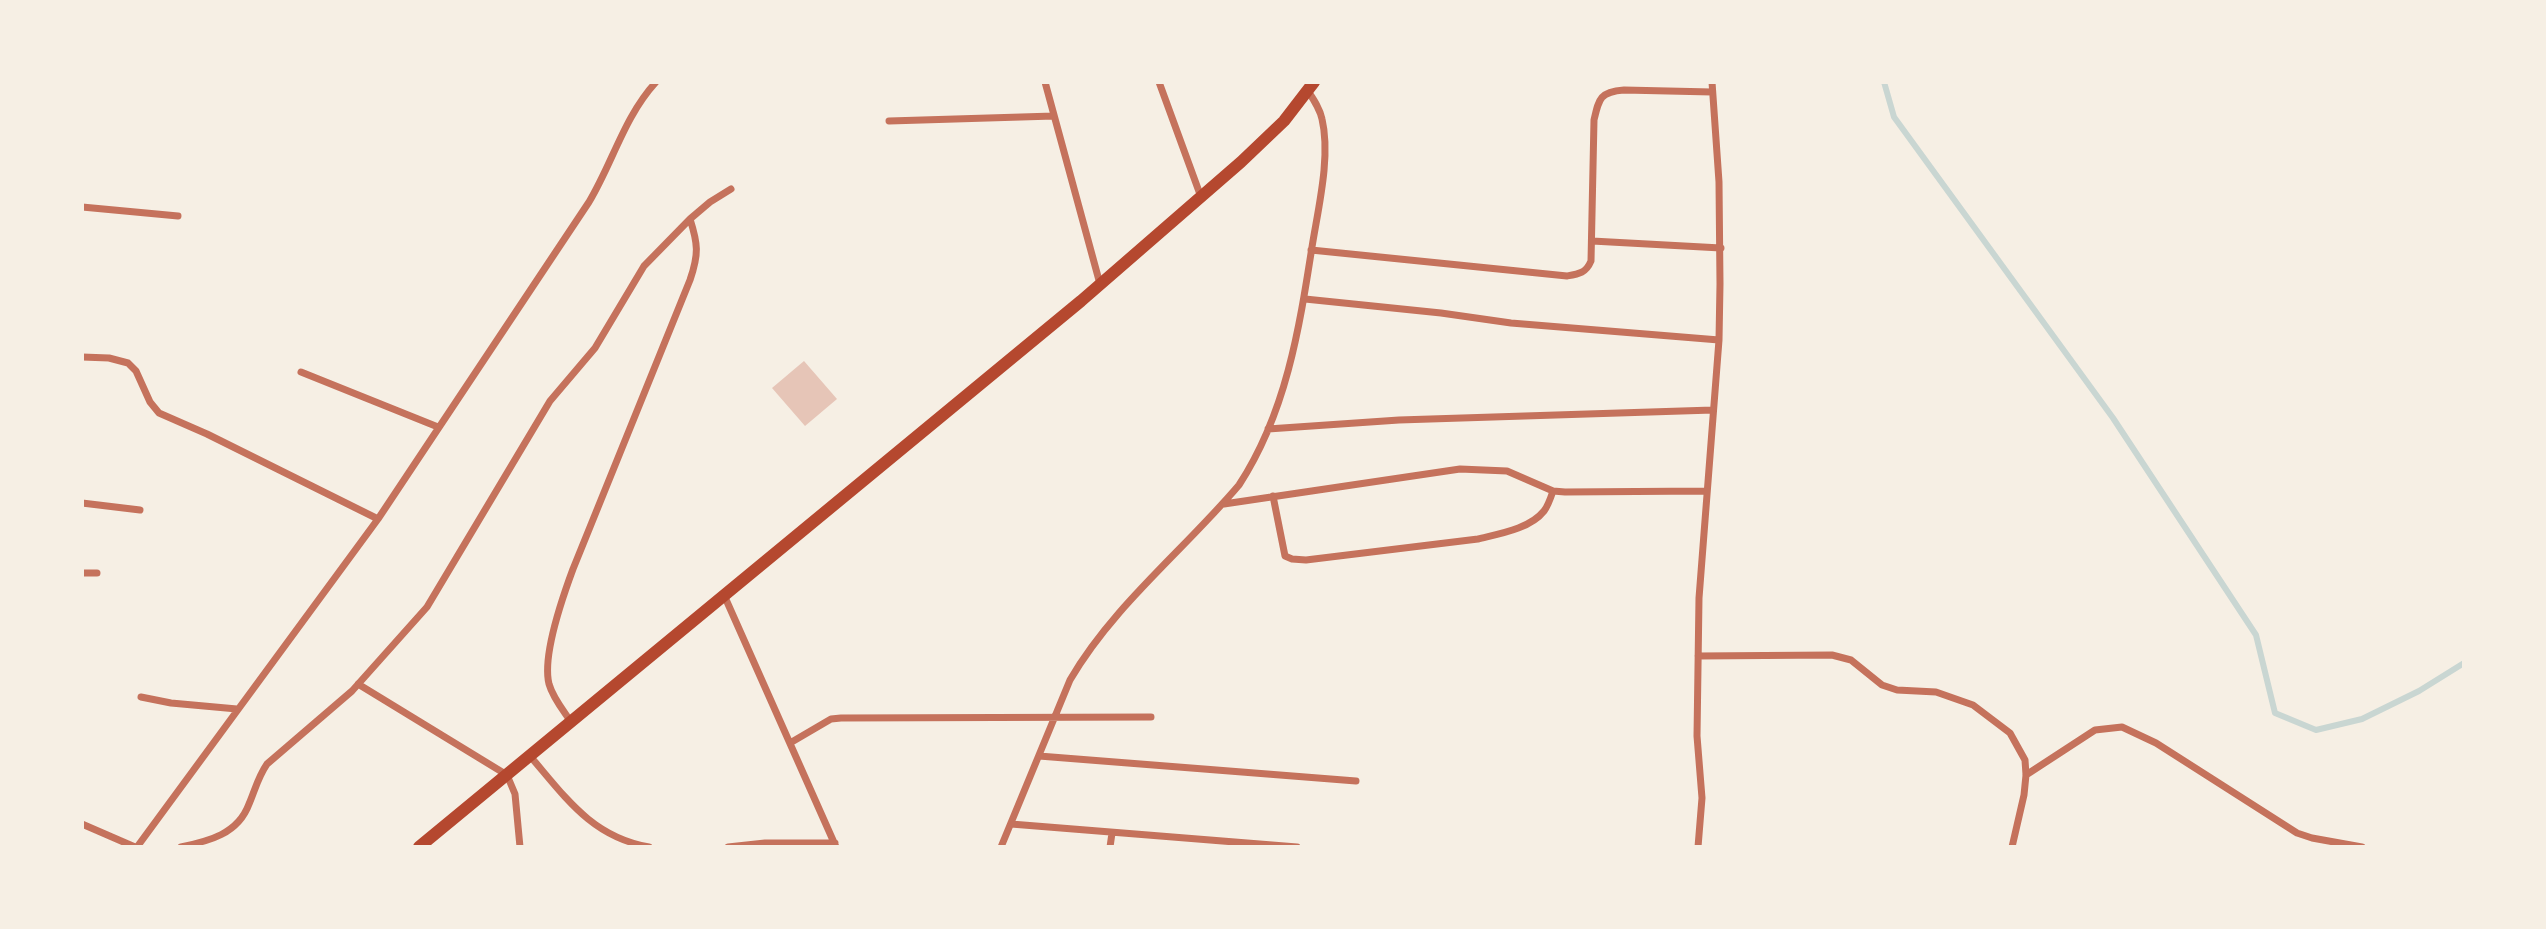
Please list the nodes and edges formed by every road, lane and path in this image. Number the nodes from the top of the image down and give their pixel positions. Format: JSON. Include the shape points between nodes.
{"nodes":[{"id":1,"x":656,"y":82,"type":"edge"},
{"id":2,"x":1045,"y":82,"type":"edge"},
{"id":3,"x":1159,"y":82,"type":"edge"},
{"id":4,"x":1712,"y":82,"type":"edge"},
{"id":5,"x":1311,"y":87,"type":"edge"},
{"id":6,"x":1712,"y":92,"type":"junction"},
{"id":7,"x":1054,"y":116,"type":"junction"},
{"id":8,"x":889,"y":121,"type":"dead end"},
{"id":9,"x":731,"y":189,"type":"dead end"},
{"id":10,"x":1201,"y":197,"type":"junction"},
{"id":11,"x":82,"y":207,"type":"edge"},
{"id":12,"x":178,"y":216,"type":"dead end"},
{"id":13,"x":690,"y":219,"type":"junction"},
{"id":14,"x":1592,"y":241,"type":"junction"},
{"id":15,"x":1721,"y":248,"type":"junction"},
{"id":16,"x":1311,"y":250,"type":"junction"},
{"id":17,"x":1100,"y":284,"type":"junction"},
{"id":18,"x":1305,"y":299,"type":"junction"},
{"id":19,"x":1719,"y":340,"type":"junction"},
{"id":20,"x":82,"y":357,"type":"edge"},
{"id":21,"x":302,"y":372,"type":"dead end"},
{"id":22,"x":1713,"y":410,"type":"junction"},
{"id":23,"x":438,"y":427,"type":"junction"},
{"id":24,"x":1268,"y":429,"type":"junction"},
{"id":25,"x":1553,"y":491,"type":"junction"},
{"id":26,"x":1707,"y":491,"type":"junction"},
{"id":27,"x":1273,"y":496,"type":"junction"},
{"id":28,"x":82,"y":503,"type":"edge"},
{"id":29,"x":1223,"y":504,"type":"junction"},
{"id":30,"x":140,"y":510,"type":"dead end"},
{"id":31,"x":378,"y":519,"type":"junction"},
{"id":32,"x":82,"y":573,"type":"edge"},
{"id":33,"x":97,"y":573,"type":"dead end"},
{"id":34,"x":723,"y":594,"type":"junction"},
{"id":35,"x":1698,"y":656,"type":"junction"},
{"id":36,"x":358,"y":684,"type":"junction"},
{"id":37,"x":141,"y":697,"type":"dead end"},
{"id":38,"x":237,"y":709,"type":"junction"},
{"id":39,"x":1054,"y":717,"type":"junction"},
{"id":40,"x":1151,"y":717,"type":"dead end"},
{"id":41,"x":571,"y":722,"type":"junction"},
{"id":42,"x":790,"y":743,"type":"junction"},
{"id":43,"x":530,"y":756,"type":"junction"},
{"id":44,"x":1039,"y":756,"type":"junction"},
{"id":45,"x":507,"y":775,"type":"junction"},
{"id":46,"x":2026,"y":775,"type":"junction"},
{"id":47,"x":1356,"y":781,"type":"dead end"},
{"id":48,"x":82,"y":824,"type":"edge"},
{"id":49,"x":1011,"y":824,"type":"junction"},
{"id":50,"x":1112,"y":833,"type":"junction"},
{"id":51,"x":835,"y":845,"type":"edge"},
{"id":52,"x":136,"y":847,"type":"edge"},
{"id":53,"x":181,"y":847,"type":"edge"},
{"id":54,"x":419,"y":847,"type":"edge"},
{"id":55,"x":520,"y":847,"type":"edge"},
{"id":56,"x":649,"y":847,"type":"edge"},
{"id":57,"x":728,"y":847,"type":"edge"},
{"id":58,"x":1001,"y":847,"type":"edge"},
{"id":59,"x":1110,"y":847,"type":"edge"},
{"id":60,"x":1297,"y":847,"type":"edge"},
{"id":61,"x":1698,"y":847,"type":"edge"},
{"id":62,"x":2012,"y":847,"type":"edge"},
{"id":63,"x":2362,"y":847,"type":"edge"}],
"edges":[{"from":1,"to":23,"type":"street","via":[[623,130],[589,202]]},
{"from":2,"to":7,"type":"street"},
{"from":3,"to":10,"type":"street"},
{"from":4,"to":6,"type":"street"},
{"from":5,"to":10,"type":"main road","via":[[1277,128]]},
{"from":5,"to":16,"type":"street","via":[[1325,137]]},
{"from":6,"to":14,"type":"street","via":[[1624,90],[1602,96],[1594,120]]},
{"from":6,"to":15,"type":"street"},
{"from":7,"to":8,"type":"street"},
{"from":7,"to":17,"type":"street"},
{"from":9,"to":13,"type":"street"},
{"from":10,"to":17,"type":"main road"},
{"from":11,"to":12,"type":"street"},
{"from":13,"to":36,"type":"street","via":[[644,266],[595,348],[550,401],[437,593]]},
{"from":13,"to":41,"type":"street","via":[[698,244],[697,259],[559,613],[548,681]]},
{"from":14,"to":15,"type":"street"},
{"from":14,"to":16,"type":"street","via":[[1588,269],[1567,276]]},
{"from":15,"to":19,"type":"street"},
{"from":16,"to":18,"type":"street"},
{"from":17,"to":34,"type":"main road"},
{"from":18,"to":19,"type":"street","via":[[1511,323]]},
{"from":18,"to":24,"type":"street","via":[[1292,360]]},
{"from":19,"to":22,"type":"street"},
{"from":20,"to":31,"type":"street","via":[[128,363],[159,413]]},
{"from":21,"to":23,"type":"street"},
{"from":22,"to":24,"type":"street"},
{"from":22,"to":26,"type":"street"},
{"from":23,"to":31,"type":"street"},
{"from":24,"to":29,"type":"street","via":[[1252,464]]},
{"from":25,"to":26,"type":"street"},
{"from":25,"to":27,"type":"street","via":[[1507,471],[1460,469]]},
{"from":25,"to":27,"type":"street","via":[[1544,512],[1499,534],[1306,560],[1285,556]]},
{"from":26,"to":35,"type":"street"},
{"from":27,"to":29,"type":"street"},
{"from":28,"to":30,"type":"street"},
{"from":29,"to":39,"type":"street","via":[[1098,639],[1070,680]]},
{"from":31,"to":38,"type":"street"},
{"from":32,"to":33,"type":"street"},
{"from":34,"to":41,"type":"main road"},
{"from":34,"to":42,"type":"street"},
{"from":35,"to":46,"type":"street","via":[[1832,655],[1851,660],[1882,685],[1936,692],[1973,705],[2010,733],[2025,760]]},
{"from":35,"to":61,"type":"street","via":[[1702,798]]},
{"from":36,"to":45,"type":"street"},
{"from":36,"to":53,"type":"street","via":[[267,764],[249,806],[230,829],[206,843]]},
{"from":37,"to":38,"type":"street"},
{"from":38,"to":52,"type":"street"},
{"from":39,"to":40,"type":"street"},
{"from":39,"to":42,"type":"street","via":[[841,718],[831,719]]},
{"from":39,"to":44,"type":"street"},
{"from":41,"to":43,"type":"main road"},
{"from":42,"to":51,"type":"street"},
{"from":43,"to":45,"type":"main road"},
{"from":43,"to":56,"type":"street","via":[[586,819],[604,832]]},
{"from":44,"to":47,"type":"street"},
{"from":44,"to":49,"type":"street"},
{"from":45,"to":54,"type":"main road"},
{"from":45,"to":55,"type":"street","via":[[515,794]]},
{"from":46,"to":62,"type":"street"},
{"from":46,"to":63,"type":"street","via":[[2095,730],[2122,727],[2156,743],[2297,833]]},
{"from":48,"to":52,"type":"street"},
{"from":49,"to":50,"type":"street"},
{"from":49,"to":58,"type":"street"},
{"from":50,"to":59,"type":"street"},
{"from":50,"to":60,"type":"street"},
{"from":51,"to":57,"type":"street"}]}
